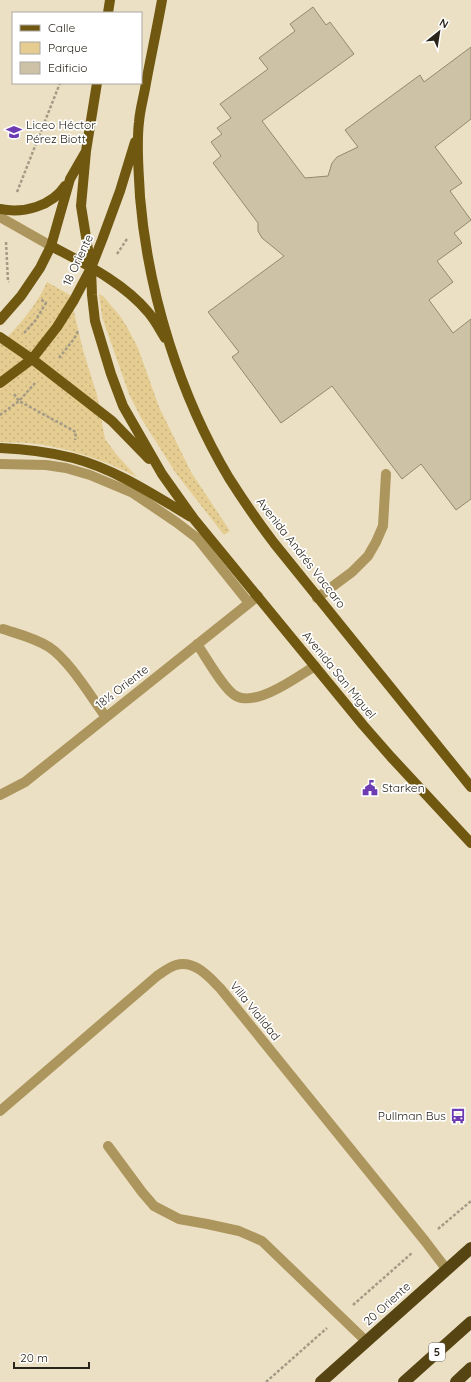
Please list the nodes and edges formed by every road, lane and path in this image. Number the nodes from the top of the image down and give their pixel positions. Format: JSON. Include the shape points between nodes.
{"nodes":[{"id":1,"x":110,"y":0,"type":"edge"},
{"id":2,"x":162,"y":0,"type":"edge"},
{"id":3,"x":108,"y":12,"type":"edge"},
{"id":4,"x":97,"y":84,"type":"edge"},
{"id":5,"x":139,"y":122,"type":"junction"},
{"id":6,"x":86,"y":151,"type":"junction"},
{"id":7,"x":70,"y":179,"type":"junction"},
{"id":8,"x":0,"y":209,"type":"edge"},
{"id":9,"x":0,"y":217,"type":"edge"},
{"id":10,"x":50,"y":246,"type":"junction"},
{"id":11,"x":91,"y":268,"type":"junction"},
{"id":12,"x":0,"y":320,"type":"edge"},
{"id":13,"x":0,"y":337,"type":"edge"},
{"id":14,"x":171,"y":348,"type":"junction"},
{"id":15,"x":32,"y":358,"type":"junction"},
{"id":16,"x":1,"y":382,"type":"edge"},
{"id":17,"x":0,"y":448,"type":"edge"},
{"id":18,"x":74,"y":458,"type":"junction"},
{"id":19,"x":0,"y":464,"type":"edge"},
{"id":20,"x":162,"y":474,"type":"junction"},
{"id":21,"x":386,"y":474,"type":"dead end"},
{"id":22,"x":194,"y":519,"type":"junction"},
{"id":23,"x":258,"y":596,"type":"junction"},
{"id":24,"x":318,"y":598,"type":"junction"},
{"id":25,"x":249,"y":603,"type":"junction"},
{"id":26,"x":3,"y":629,"type":"dead end"},
{"id":27,"x":198,"y":644,"type":"junction"},
{"id":28,"x":315,"y":666,"type":"junction"},
{"id":29,"x":106,"y":717,"type":"junction"},
{"id":30,"x":470,"y":787,"type":"edge"},
{"id":31,"x":0,"y":795,"type":"edge"},
{"id":32,"x":471,"y":843,"type":"edge"},
{"id":33,"x":0,"y":1111,"type":"edge"},
{"id":34,"x":108,"y":1146,"type":"dead end"},
{"id":35,"x":471,"y":1200,"type":"edge"},
{"id":36,"x":426,"y":1241,"type":"junction"},
{"id":37,"x":471,"y":1248,"type":"edge"},
{"id":38,"x":447,"y":1270,"type":"junction"},
{"id":39,"x":341,"y":1316,"type":"junction"},
{"id":40,"x":471,"y":1322,"type":"edge"},
{"id":41,"x":367,"y":1342,"type":"junction"},
{"id":42,"x":471,"y":1368,"type":"edge"},
{"id":43,"x":266,"y":1382,"type":"edge"},
{"id":44,"x":322,"y":1382,"type":"edge"},
{"id":45,"x":404,"y":1382,"type":"edge"},
{"id":46,"x":456,"y":1382,"type":"edge"}],
"edges":[{"from":1,"to":3,"type":"main road"},
{"from":2,"to":5,"type":"main road","name":"Avenida Andrés Vaccaro"},
{"from":4,"to":6,"type":"main road"},
{"from":5,"to":11,"type":"main road","name":"18 Oriente","via":[[120,191]]},
{"from":5,"to":14,"type":"main road","name":"Avenida Andrés Vaccaro","via":[[138,169],[142,216],[157,299]]},
{"from":6,"to":7,"type":"main road"},
{"from":6,"to":11,"type":"main road","via":[[82,206]]},
{"from":7,"to":8,"type":"main road","via":[[60,193],[42,205],[24,209]]},
{"from":7,"to":10,"type":"main road"},
{"from":9,"to":10,"type":"street"},
{"from":10,"to":11,"type":"main road"},
{"from":10,"to":12,"type":"main road","via":[[40,268],[21,296]]},
{"from":11,"to":14,"type":"main road","via":[[133,296],[149,313]]},
{"from":11,"to":15,"type":"main road","name":"18 Oriente","via":[[57,327]]},
{"from":11,"to":20,"type":"main road","via":[[95,321],[111,374],[123,406]]},
{"from":13,"to":15,"type":"main road"},
{"from":14,"to":24,"type":"main road","name":"Avenida Andrés Vaccaro","via":[[196,412],[229,477],[250,511]]},
{"from":15,"to":16,"type":"main road","name":"18 Oriente"},
{"from":15,"to":20,"type":"main road","via":[[112,421]]},
{"from":16,"to":18,"type":"path","via":[[19,401],[76,432]]},
{"from":17,"to":18,"type":"main road"},
{"from":18,"to":22,"type":"main road","via":[[146,490]]},
{"from":19,"to":25,"type":"street","via":[[66,468],[133,493],[197,538]]},
{"from":20,"to":22,"type":"main road"},
{"from":21,"to":24,"type":"street","via":[[383,526],[376,542],[368,556],[352,572]]},
{"from":22,"to":23,"type":"main road","name":"Avenida San Miguel"},
{"from":23,"to":25,"type":"street","name":"18½ Oriente"},
{"from":23,"to":28,"type":"main road","name":"Avenida San Miguel"},
{"from":24,"to":30,"type":"main road","name":"Avenida Andrés Vaccaro"},
{"from":25,"to":27,"type":"street","name":"18½ Oriente"},
{"from":26,"to":29,"type":"street","via":[[50,647],[63,658]]},
{"from":27,"to":28,"type":"street","via":[[225,685],[236,696],[247,699],[258,697],[287,683]]},
{"from":27,"to":29,"type":"street","name":"18½ Oriente"},
{"from":28,"to":32,"type":"main road","name":"Avenida San Miguel","via":[[391,757]]},
{"from":29,"to":31,"type":"street","name":"18½ Oriente","via":[[25,782]]},
{"from":33,"to":36,"type":"street","name":"Villa Vialidad","via":[[157,976],[175,965],[193,966],[204,972],[220,988]]},
{"from":34,"to":39,"type":"street","via":[[154,1206],[179,1219],[239,1231],[262,1241]]},
{"from":35,"to":36,"type":"path"},
{"from":36,"to":38,"type":"street","name":"Villa Vialidad"},
{"from":36,"to":39,"type":"path"},
{"from":37,"to":38,"type":"highway","name":"20 Oriente"},
{"from":38,"to":41,"type":"highway","name":"20 Oriente"},
{"from":39,"to":41,"type":"street"},
{"from":39,"to":43,"type":"path"},
{"from":40,"to":45,"type":"highway","number":"5"},
{"from":41,"to":44,"type":"highway","name":"20 Oriente"},
{"from":42,"to":46,"type":"highway"}]}
